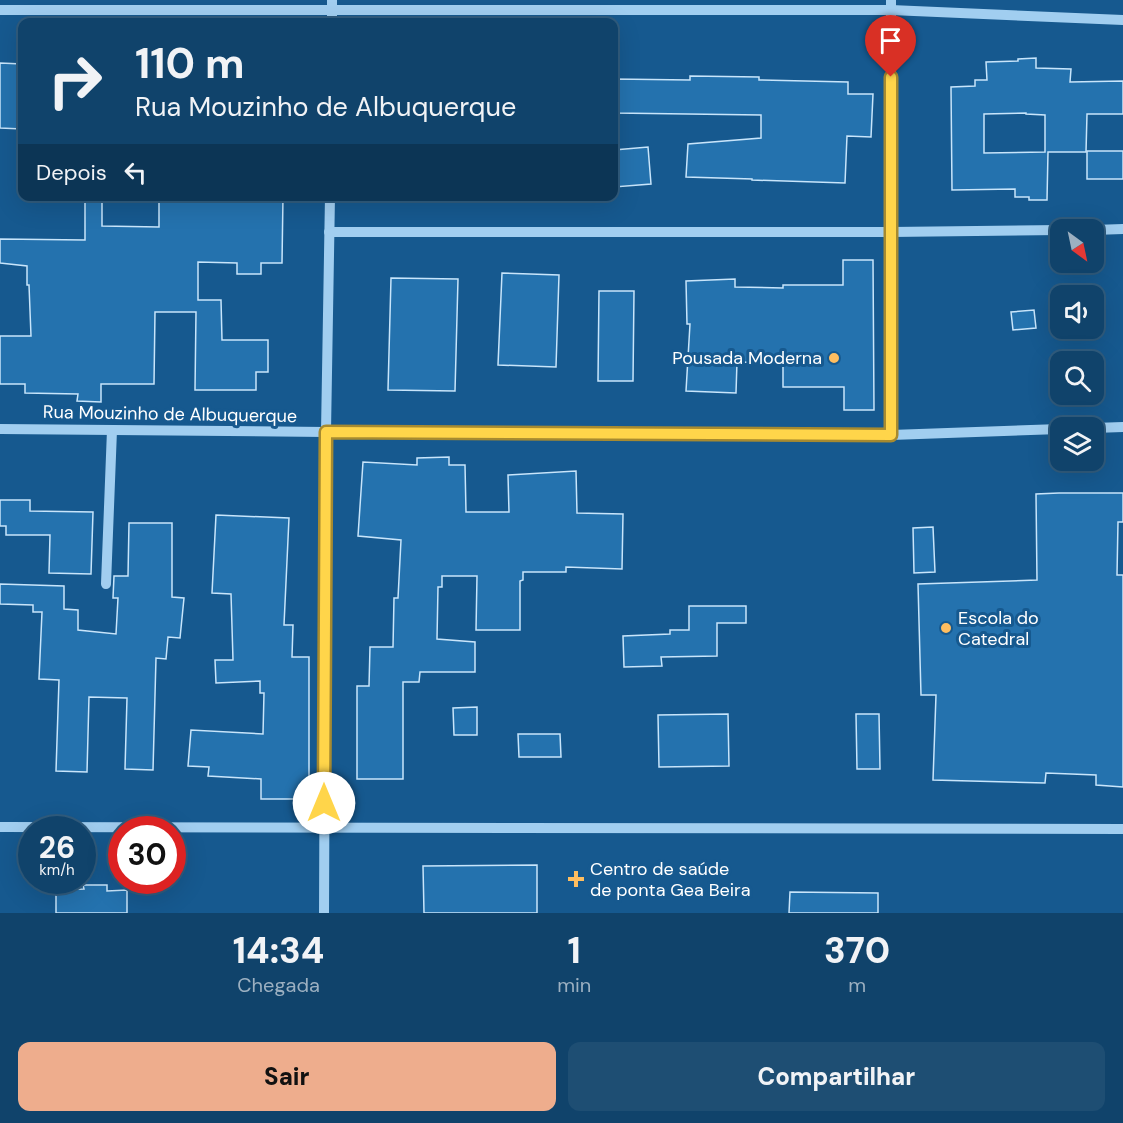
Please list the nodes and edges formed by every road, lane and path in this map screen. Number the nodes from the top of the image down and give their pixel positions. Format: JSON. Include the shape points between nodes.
{"nodes":[{"id":1,"x":332,"y":5,"type":"edge"},
{"id":2,"x":891,"y":5,"type":"edge"},
{"id":3,"x":0,"y":10,"type":"edge"},
{"id":4,"x":1123,"y":20,"type":"edge"},
{"id":5,"x":330,"y":201,"type":"edge"},
{"id":6,"x":1123,"y":229,"type":"edge"},
{"id":7,"x":1050,"y":230,"type":"edge"},
{"id":8,"x":1104,"y":230,"type":"edge"},
{"id":9,"x":329,"y":232,"type":"junction"},
{"id":10,"x":891,"y":232,"type":"junction"},
{"id":11,"x":1123,"y":427,"type":"edge"},
{"id":12,"x":1104,"y":428,"type":"edge"},
{"id":13,"x":0,"y":429,"type":"edge"},
{"id":14,"x":1050,"y":429,"type":"edge"},
{"id":15,"x":112,"y":430,"type":"junction"},
{"id":16,"x":326,"y":432,"type":"junction"},
{"id":17,"x":891,"y":435,"type":"junction"},
{"id":18,"x":106,"y":584,"type":"dead end"},
{"id":19,"x":324,"y":826,"type":"junction"},
{"id":20,"x":0,"y":827,"type":"edge"},
{"id":21,"x":1123,"y":828,"type":"edge"},
{"id":22,"x":324,"y":913,"type":"edge"}],
"edges":[{"from":1,"to":2,"type":"street"},
{"from":1,"to":3,"type":"street"},
{"from":2,"to":4,"type":"street"},
{"from":2,"to":10,"type":"street"},
{"from":5,"to":9,"type":"street"},
{"from":6,"to":8,"type":"street"},
{"from":7,"to":10,"type":"street"},
{"from":9,"to":10,"type":"street"},
{"from":9,"to":16,"type":"street"},
{"from":10,"to":17,"type":"street"},
{"from":11,"to":12,"type":"street"},
{"from":13,"to":15,"type":"street","name":"Rua Mouzinho de Albuquerque"},
{"from":14,"to":17,"type":"street","name":"Rua Mouzinho de Albuquerque"},
{"from":15,"to":16,"type":"street","name":"Rua Mouzinho de Albuquerque"},
{"from":15,"to":18,"type":"street"},
{"from":16,"to":17,"type":"street","name":"Rua Mouzinho de Albuquerque"},
{"from":16,"to":19,"type":"street"},
{"from":19,"to":20,"type":"street"},
{"from":19,"to":21,"type":"street"},
{"from":19,"to":22,"type":"street"}]}
